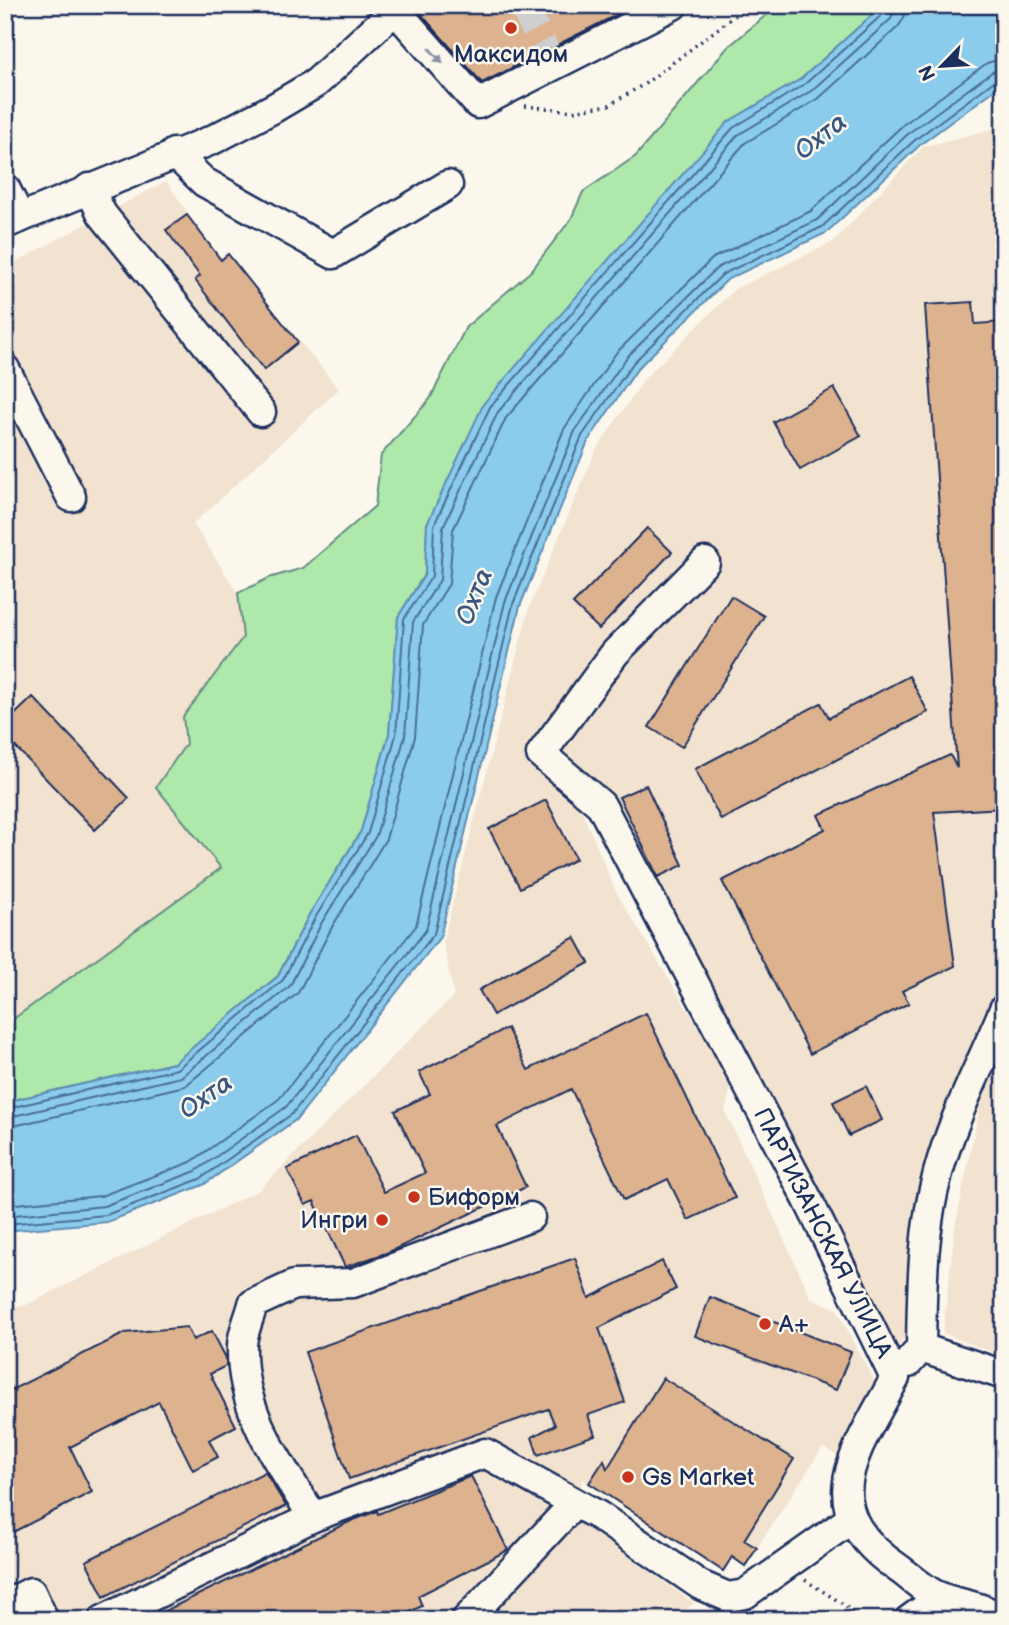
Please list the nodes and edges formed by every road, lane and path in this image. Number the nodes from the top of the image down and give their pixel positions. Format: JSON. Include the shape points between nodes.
{"nodes":[{"id":1,"x":673,"y":5,"type":"edge"},
{"id":2,"x":749,"y":5,"type":"edge"},
{"id":3,"x":393,"y":8,"type":"edge"},
{"id":4,"x":496,"y":95,"type":"junction"},
{"id":5,"x":174,"y":153,"type":"junction"},
{"id":6,"x":448,"y":185,"type":"dead end"},
{"id":7,"x":5,"y":188,"type":"edge"},
{"id":8,"x":89,"y":188,"type":"junction"},
{"id":9,"x":13,"y":221,"type":"edge"},
{"id":10,"x":5,"y":369,"type":"edge"},
{"id":11,"x":261,"y":412,"type":"dead end"},
{"id":12,"x":71,"y":497,"type":"dead end"},
{"id":13,"x":705,"y":562,"type":"dead end"},
{"id":14,"x":1004,"y":1009,"type":"edge"},
{"id":15,"x":530,"y":1217,"type":"dead end"},
{"id":16,"x":921,"y":1348,"type":"junction"},
{"id":17,"x":1004,"y":1375,"type":"edge"},
{"id":18,"x":895,"y":1378,"type":"junction"},
{"id":19,"x":574,"y":1504,"type":"junction"},
{"id":20,"x":313,"y":1517,"type":"junction"},
{"id":21,"x":851,"y":1519,"type":"junction"},
{"id":22,"x":783,"y":1565,"type":"junction"},
{"id":23,"x":941,"y":1597,"type":"junction"},
{"id":24,"x":5,"y":1605,"type":"edge"},
{"id":25,"x":44,"y":1620,"type":"edge"},
{"id":26,"x":103,"y":1620,"type":"edge"},
{"id":27,"x":466,"y":1620,"type":"edge"},
{"id":28,"x":859,"y":1620,"type":"edge"},
{"id":29,"x":909,"y":1620,"type":"edge"},
{"id":30,"x":1003,"y":1620,"type":"edge"}],
"edges":[{"from":1,"to":4,"type":"street"},
{"from":2,"to":4,"type":"path","via":[[646,83],[609,105],[573,111],[531,109]]},
{"from":3,"to":4,"type":"street","one_way":true,"via":[[478,104]]},
{"from":3,"to":5,"type":"street","via":[[316,83],[212,140]]},
{"from":5,"to":6,"type":"street","via":[[204,182],[333,254]]},
{"from":5,"to":8,"type":"street"},
{"from":7,"to":9,"type":"street"},
{"from":8,"to":9,"type":"street"},
{"from":8,"to":11,"type":"street","via":[[102,214]]},
{"from":10,"to":12,"type":"street"},
{"from":13,"to":18,"type":"street","name":"ПАРТИЗАНСКАЯ УЛИЦА","via":[[615,653],[541,754],[601,805],[808,1200]]},
{"from":14,"to":16,"type":"street","via":[[938,1171],[928,1227]]},
{"from":15,"to":20,"type":"street","via":[[353,1283],[294,1284],[253,1304],[242,1344],[257,1426]]},
{"from":16,"to":17,"type":"street"},
{"from":16,"to":18,"type":"street"},
{"from":18,"to":21,"type":"street","name":"ПАРТИЗАНСКАЯ УЛИЦА","via":[[855,1455],[845,1487]]},
{"from":19,"to":20,"type":"street","via":[[485,1453]]},
{"from":19,"to":22,"type":"street","via":[[700,1585],[729,1597],[746,1594]]},
{"from":19,"to":27,"type":"street"},
{"from":20,"to":26,"type":"street"},
{"from":21,"to":22,"type":"street"},
{"from":21,"to":23,"type":"street","name":"ПАРТИЗАНСКАЯ УЛИЦА","via":[[875,1552]]},
{"from":22,"to":28,"type":"path","via":[[846,1606]]},
{"from":23,"to":29,"type":"street"},
{"from":23,"to":30,"type":"street","name":"ПАРТИЗАНСКАЯ УЛИЦА","via":[[967,1602]]},
{"from":24,"to":25,"type":"street","via":[[31,1592]]}]}
